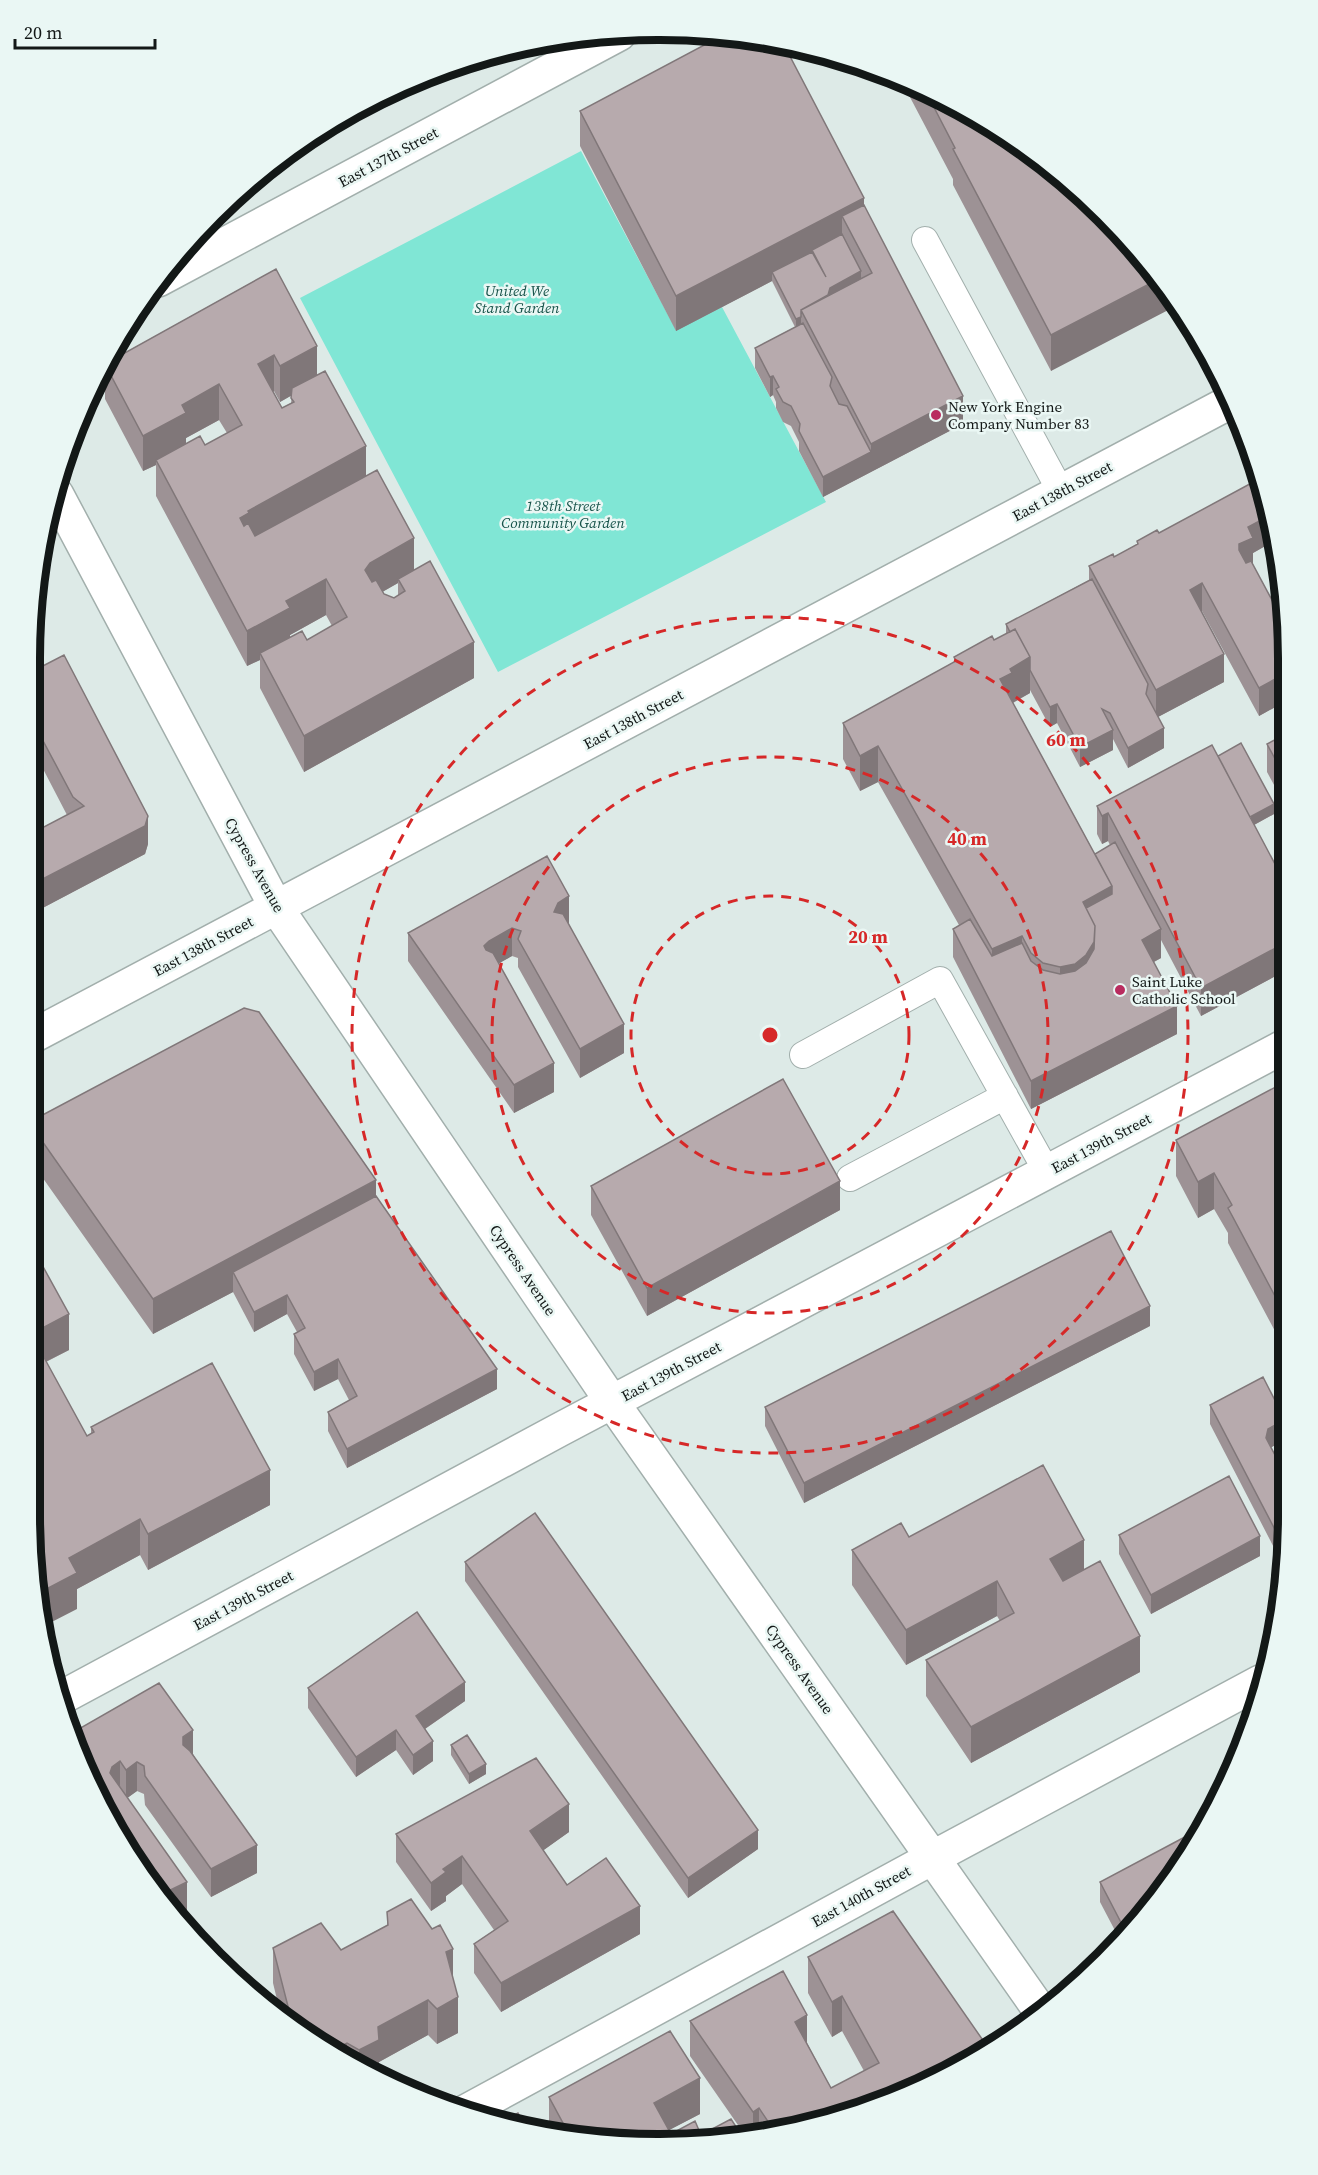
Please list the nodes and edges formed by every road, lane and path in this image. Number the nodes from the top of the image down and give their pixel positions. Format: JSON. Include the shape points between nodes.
{"nodes":[{"id":1,"x":601,"y":44,"type":"edge"},
{"id":2,"x":925,"y":240,"type":"dead end"},
{"id":3,"x":179,"y":269,"type":"edge"},
{"id":4,"x":1223,"y":406,"type":"edge"},
{"id":5,"x":1061,"y":492,"type":"junction"},
{"id":6,"x":61,"y":503,"type":"edge"},
{"id":7,"x":276,"y":907,"type":"junction"},
{"id":8,"x":40,"y":1032,"type":"edge"},
{"id":9,"x":1278,"y":1050,"type":"edge"},
{"id":10,"x":803,"y":1055,"type":"dead end"},
{"id":11,"x":1005,"y":1096,"type":"junction"},
{"id":12,"x":1047,"y":1172,"type":"junction"},
{"id":13,"x":850,"y":1178,"type":"dead end"},
{"id":14,"x":612,"y":1402,"type":"junction"},
{"id":15,"x":1253,"y":1686,"type":"edge"},
{"id":16,"x":67,"y":1695,"type":"edge"},
{"id":17,"x":932,"y":1858,"type":"junction"},
{"id":18,"x":1037,"y":2006,"type":"edge"},
{"id":19,"x":475,"y":2106,"type":"edge"}],
"edges":[{"from":1,"to":3,"type":"street","name":"East 137th Street"},
{"from":2,"to":5,"type":"lane"},
{"from":4,"to":5,"type":"street","name":"East 138th Street"},
{"from":5,"to":7,"type":"street","name":"East 138th Street"},
{"from":6,"to":7,"type":"street","name":"Cypress Avenue"},
{"from":7,"to":8,"type":"street","name":"East 138th Street"},
{"from":7,"to":14,"type":"street","name":"Cypress Avenue"},
{"from":9,"to":12,"type":"street","name":"East 139th Street"},
{"from":10,"to":11,"type":"lane","via":[[940,981]]},
{"from":11,"to":12,"type":"lane"},
{"from":11,"to":13,"type":"lane"},
{"from":12,"to":14,"type":"street","name":"East 139th Street"},
{"from":14,"to":16,"type":"street","name":"East 139th Street"},
{"from":14,"to":17,"type":"street","name":"Cypress Avenue"},
{"from":15,"to":17,"type":"street","name":"East 140th Street"},
{"from":17,"to":18,"type":"street","name":"Cypress Avenue"},
{"from":17,"to":19,"type":"street","name":"East 140th Street"}]}
